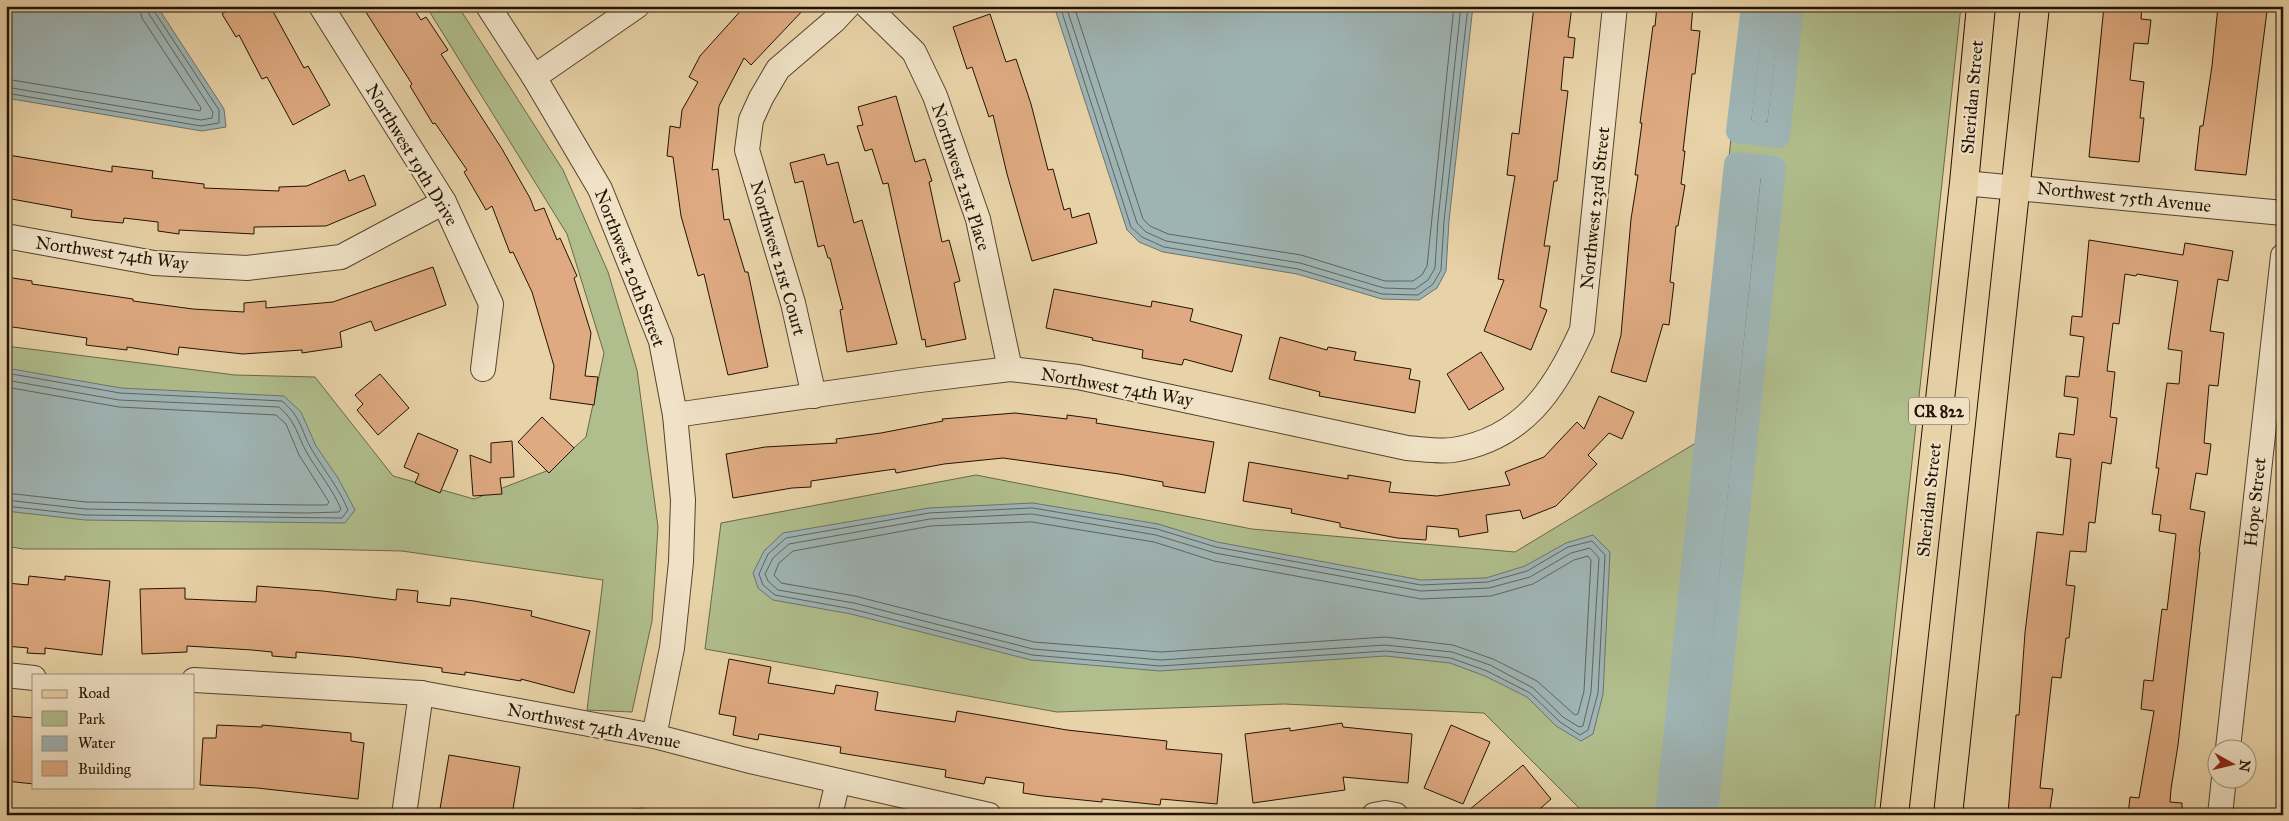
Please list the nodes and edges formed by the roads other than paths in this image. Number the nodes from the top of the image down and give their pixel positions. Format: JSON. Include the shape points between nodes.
{"nodes":[{"id":1,"x":321,"y":6,"type":"edge"},
{"id":2,"x":488,"y":6,"type":"edge"},
{"id":3,"x":637,"y":6,"type":"edge"},
{"id":4,"x":848,"y":6,"type":"edge"},
{"id":5,"x":867,"y":6,"type":"edge"},
{"id":6,"x":1615,"y":6,"type":"edge"},
{"id":7,"x":1981,"y":6,"type":"edge"},
{"id":8,"x":2034,"y":6,"type":"edge"},
{"id":9,"x":534,"y":77,"type":"junction"},
{"id":10,"x":1964,"y":182,"type":"junction"},
{"id":11,"x":2014,"y":186,"type":"junction"},
{"id":12,"x":444,"y":202,"type":"junction"},
{"id":13,"x":2283,"y":213,"type":"edge"},
{"id":14,"x":6,"y":236,"type":"edge"},
{"id":15,"x":2283,"y":256,"type":"edge"},
{"id":16,"x":483,"y":369,"type":"dead end"},
{"id":17,"x":1010,"y":369,"type":"junction"},
{"id":18,"x":814,"y":396,"type":"junction"},
{"id":19,"x":1543,"y":399,"type":"joint"},
{"id":20,"x":674,"y":415,"type":"junction"},
{"id":21,"x":6,"y":675,"type":"edge"},
{"id":22,"x":32,"y":678,"type":"edge"},
{"id":23,"x":195,"y":680,"type":"edge"},
{"id":24,"x":421,"y":692,"type":"junction"},
{"id":25,"x":654,"y":736,"type":"junction"},
{"id":26,"x":2229,"y":738,"type":"edge"},
{"id":27,"x":838,"y":781,"type":"junction"},
{"id":28,"x":2223,"y":788,"type":"edge"},
{"id":29,"x":404,"y":815,"type":"edge"},
{"id":30,"x":830,"y":815,"type":"edge"},
{"id":31,"x":989,"y":815,"type":"edge"},
{"id":32,"x":1374,"y":815,"type":"edge"},
{"id":33,"x":1396,"y":815,"type":"edge"},
{"id":34,"x":1894,"y":815,"type":"edge"},
{"id":35,"x":1948,"y":815,"type":"edge"},
{"id":36,"x":2220,"y":815,"type":"edge"}],
"edges":[{"from":1,"to":12,"type":"street","name":"Northwest 19th Drive"},
{"from":2,"to":9,"type":"street","name":"Northwest 20th Street"},
{"from":3,"to":9,"type":"street"},
{"from":4,"to":18,"type":"street","name":"Northwest 21st Court","via":[[778,69],[751,120],[747,150],[794,304]]},
{"from":5,"to":17,"type":"street","name":"Northwest 21st Place","via":[[914,52],[935,96],[978,219]]},
{"from":6,"to":19,"type":"street","name":"Northwest 23rd Street","via":[[1582,330],[1565,368]]},
{"from":7,"to":10,"type":"main road","name":"Sheridan Street","number":"CR 822"},
{"from":8,"to":11,"type":"main road","number":"CR 822"},
{"from":9,"to":20,"type":"street","name":"Northwest 20th Street","via":[[600,189],[633,267],[661,340]]},
{"from":10,"to":11,"type":"street","name":"Northwest 75th Avenue"},
{"from":10,"to":34,"type":"main road","name":"Sheridan Street","number":"CR 822"},
{"from":11,"to":13,"type":"street","name":"Northwest 75th Avenue"},
{"from":11,"to":35,"type":"main road","number":"CR 822"},
{"from":12,"to":14,"type":"street","name":"Northwest 74th Way","via":[[341,257],[247,268],[154,263]]},
{"from":12,"to":16,"type":"street","name":"Northwest 19th Drive","via":[[491,304]]},
{"from":15,"to":26,"type":"street","name":"Hope Street"},
{"from":17,"to":18,"type":"street","name":"Northwest 74th Way"},
{"from":17,"to":19,"type":"street","name":"Northwest 74th Way","via":[[1078,377],[1407,448],[1452,450],[1487,441],[1517,423]]},
{"from":18,"to":20,"type":"street","name":"Northwest 74th Way"},
{"from":20,"to":25,"type":"street","name":"Northwest 20th Street","via":[[683,500],[681,562],[672,648]]},
{"from":21,"to":22,"type":"street"},
{"from":23,"to":24,"type":"street","name":"Northwest 74th Avenue"},
{"from":24,"to":25,"type":"street","name":"Northwest 74th Avenue"},
{"from":24,"to":29,"type":"street"},
{"from":25,"to":27,"type":"street","name":"Northwest 74th Avenue"},
{"from":27,"to":30,"type":"street"},
{"from":27,"to":31,"type":"street","name":"Northwest 74th Avenue"},
{"from":28,"to":36,"type":"street"},
{"from":32,"to":33,"type":"street"}]}
